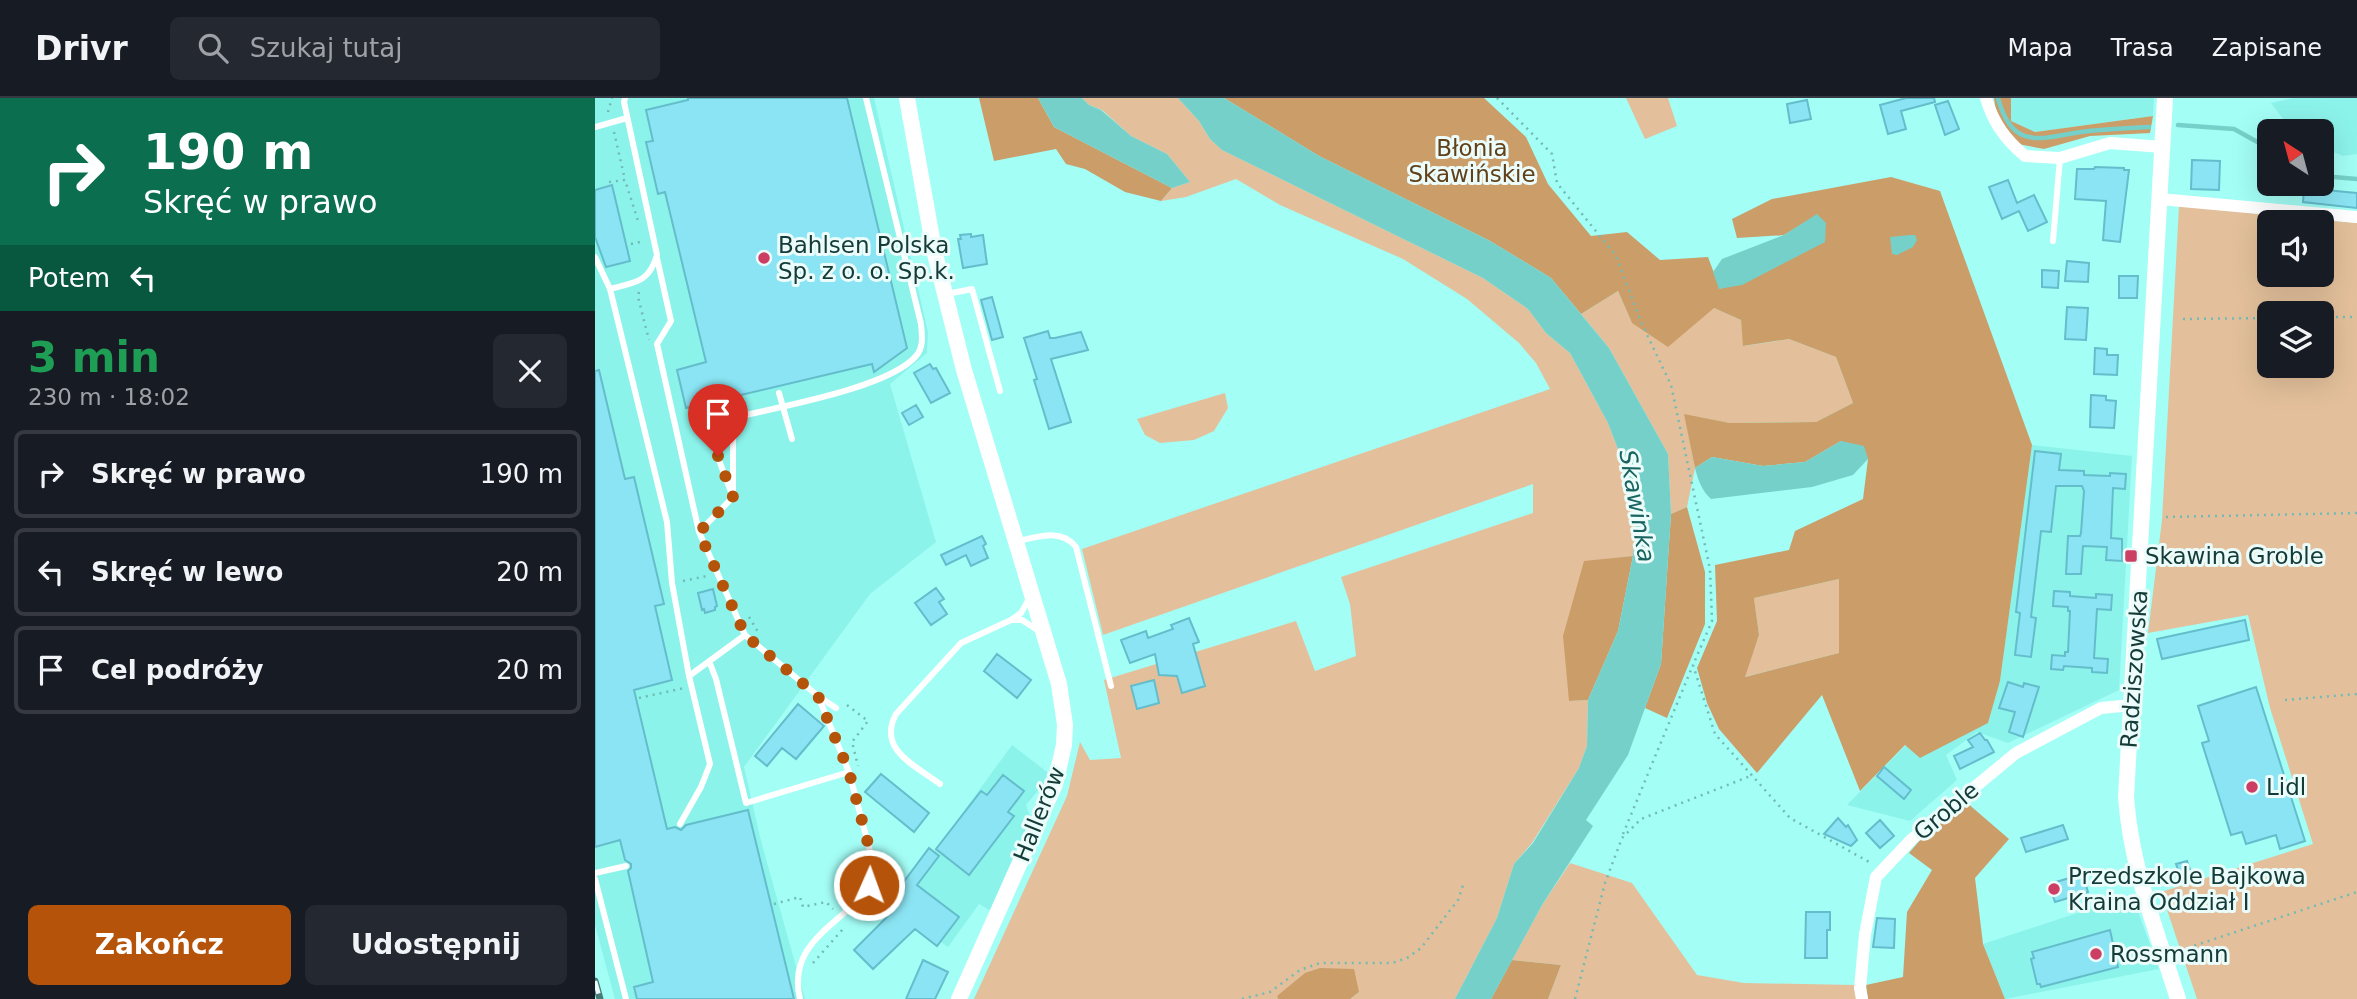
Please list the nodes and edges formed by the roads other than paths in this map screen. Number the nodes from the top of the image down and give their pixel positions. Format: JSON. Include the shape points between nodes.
{"nodes":[{"id":1,"x":625,"y":98,"type":"edge"},
{"id":2,"x":866,"y":98,"type":"edge"},
{"id":3,"x":907,"y":98,"type":"edge"},
{"id":4,"x":1986,"y":98,"type":"edge"},
{"id":5,"x":2165,"y":98,"type":"edge"},
{"id":6,"x":627,"y":118,"type":"junction"},
{"id":7,"x":595,"y":127,"type":"edge"},
{"id":8,"x":2162,"y":147,"type":"junction"},
{"id":9,"x":2060,"y":158,"type":"junction"},
{"id":10,"x":2159,"y":199,"type":"junction"},
{"id":11,"x":2357,"y":217,"type":"edge"},
{"id":12,"x":2053,"y":241,"type":"dead end"},
{"id":13,"x":657,"y":255,"type":"junction"},
{"id":14,"x":595,"y":257,"type":"edge"},
{"id":15,"x":610,"y":289,"type":"junction"},
{"id":16,"x":945,"y":295,"type":"junction"},
{"id":17,"x":1000,"y":391,"type":"dead end"},
{"id":18,"x":779,"y":393,"type":"dead end"},
{"id":19,"x":782,"y":405,"type":"junction"},
{"id":20,"x":702,"y":415,"type":"dead end"},
{"id":21,"x":792,"y":439,"type":"dead end"},
{"id":22,"x":733,"y":497,"type":"junction"},
{"id":23,"x":699,"y":532,"type":"junction"},
{"id":24,"x":1016,"y":541,"type":"junction"},
{"id":25,"x":1030,"y":587,"type":"junction"},
{"id":26,"x":1011,"y":620,"type":"junction"},
{"id":27,"x":745,"y":635,"type":"junction"},
{"id":28,"x":1045,"y":636,"type":"junction"},
{"id":29,"x":709,"y":661,"type":"junction"},
{"id":30,"x":689,"y":676,"type":"junction"},
{"id":31,"x":1111,"y":686,"type":"dead end"},
{"id":32,"x":818,"y":696,"type":"junction"},
{"id":33,"x":2132,"y":705,"type":"junction"},
{"id":34,"x":836,"y":708,"type":"dead end"},
{"id":35,"x":849,"y":772,"type":"junction"},
{"id":36,"x":940,"y":784,"type":"dead end"},
{"id":37,"x":680,"y":824,"type":"dead end"},
{"id":38,"x":626,"y":866,"type":"dead end"},
{"id":39,"x":595,"y":873,"type":"edge"},
{"id":40,"x":595,"y":879,"type":"edge"},
{"id":41,"x":626,"y":999,"type":"edge"},
{"id":42,"x":800,"y":999,"type":"edge"},
{"id":43,"x":959,"y":999,"type":"edge"},
{"id":44,"x":1862,"y":999,"type":"edge"},
{"id":45,"x":2178,"y":999,"type":"edge"}],
"edges":[{"from":1,"to":6,"type":"lane"},
{"from":2,"to":19,"type":"lane","via":[[922,341],[918,354],[877,382]]},
{"from":3,"to":16,"type":"street","name":"Hallerów"},
{"from":4,"to":9,"type":"street","via":[[2003,135],[2025,156]]},
{"from":5,"to":8,"type":"street","name":"Radziszowska"},
{"from":6,"to":7,"type":"lane"},
{"from":6,"to":13,"type":"lane"},
{"from":8,"to":9,"type":"street","via":[[2110,142]]},
{"from":8,"to":10,"type":"street","name":"Radziszowska"},
{"from":9,"to":12,"type":"lane"},
{"from":10,"to":11,"type":"street"},
{"from":10,"to":33,"type":"street","name":"Radziszowska"},
{"from":13,"to":15,"type":"lane","via":[[653,270],[642,280]]},
{"from":13,"to":23,"type":"lane","via":[[671,321],[657,344]]},
{"from":14,"to":15,"type":"lane"},
{"from":15,"to":30,"type":"lane","via":[[667,522],[672,583]]},
{"from":16,"to":17,"type":"lane","via":[[972,289]]},
{"from":16,"to":24,"type":"street","name":"Hallerów"},
{"from":18,"to":19,"type":"lane"},
{"from":19,"to":21,"type":"lane"},
{"from":19,"to":22,"type":"lane","via":[[733,418]]},
{"from":20,"to":22,"type":"lane"},
{"from":22,"to":23,"type":"lane"},
{"from":23,"to":27,"type":"lane"},
{"from":24,"to":25,"type":"street","name":"Hallerów"},
{"from":24,"to":31,"type":"lane","via":[[1059,534],[1070,538],[1076,547]]},
{"from":25,"to":26,"type":"lane","via":[[1027,605]]},
{"from":25,"to":28,"type":"street","name":"Hallerów"},
{"from":26,"to":28,"type":"lane","via":[[1022,620]]},
{"from":26,"to":36,"type":"lane","via":[[961,643],[891,724],[892,745],[898,753]]},
{"from":27,"to":29,"type":"lane"},
{"from":27,"to":32,"type":"lane"},
{"from":28,"to":43,"type":"street","name":"Hallerów","via":[[1063,706],[1060,765],[1046,807]]},
{"from":29,"to":30,"type":"lane"},
{"from":29,"to":35,"type":"lane","via":[[746,803]]},
{"from":30,"to":37,"type":"lane","via":[[710,764]]},
{"from":32,"to":34,"type":"lane"},
{"from":32,"to":35,"type":"lane"},
{"from":33,"to":44,"type":"street","name":"Groble","via":[[2101,708],[2016,753],[1912,839],[1876,877],[1865,934]]},
{"from":33,"to":45,"type":"street","name":"Radziszowska","via":[[2128,827],[2148,913]]},
{"from":35,"to":42,"type":"lane","via":[[873,872],[865,891],[806,951],[796,978]]},
{"from":38,"to":39,"type":"lane"},
{"from":40,"to":41,"type":"lane"}]}
